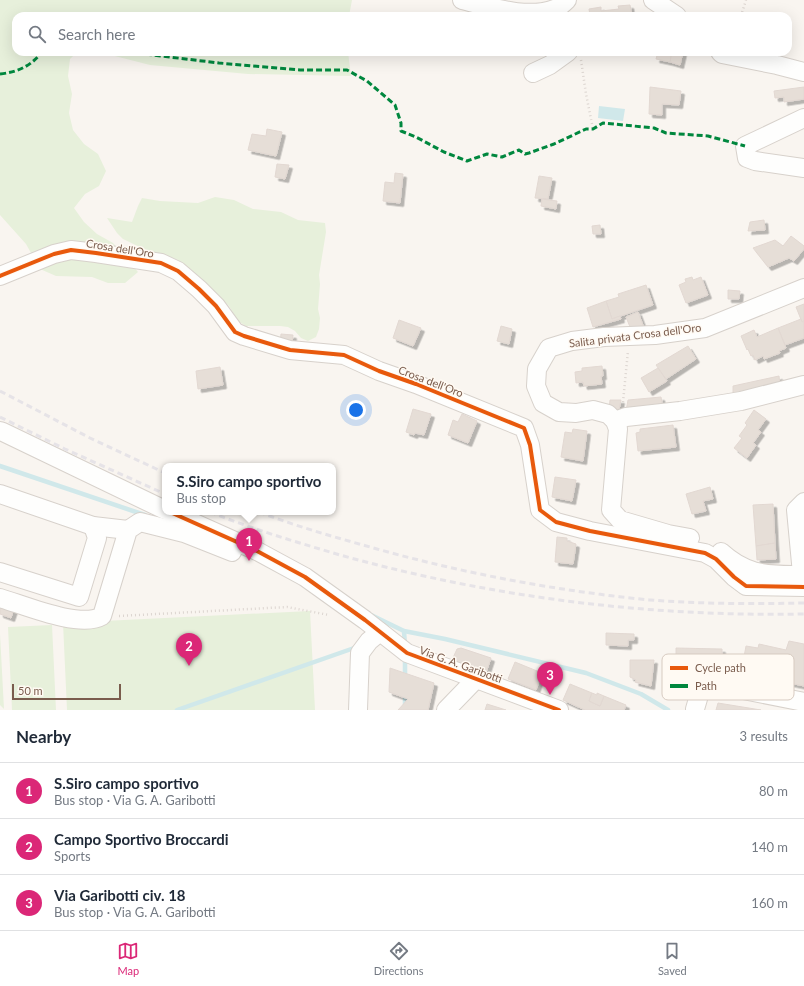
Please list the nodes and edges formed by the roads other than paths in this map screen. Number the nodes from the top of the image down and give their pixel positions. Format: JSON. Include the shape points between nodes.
{"nodes":[{"id":1,"x":462,"y":0,"type":"edge"},
{"id":2,"x":568,"y":0,"type":"edge"},
{"id":3,"x":653,"y":0,"type":"edge"},
{"id":4,"x":521,"y":12,"type":"edge"},
{"id":5,"x":539,"y":12,"type":"edge"},
{"id":6,"x":569,"y":12,"type":"edge"},
{"id":7,"x":671,"y":12,"type":"edge"},
{"id":8,"x":575,"y":56,"type":"edge"},
{"id":9,"x":732,"y":56,"type":"edge"},
{"id":10,"x":804,"y":72,"type":"edge"},
{"id":11,"x":533,"y":73,"type":"dead end"},
{"id":12,"x":804,"y":118,"type":"edge"},
{"id":13,"x":804,"y":168,"type":"edge"},
{"id":14,"x":0,"y":276,"type":"edge"},
{"id":15,"x":804,"y":288,"type":"edge"},
{"id":16,"x":804,"y":385,"type":"edge"},
{"id":17,"x":618,"y":420,"type":"junction"},
{"id":18,"x":0,"y":431,"type":"edge"},
{"id":19,"x":0,"y":494,"type":"edge"},
{"id":20,"x":804,"y":502,"type":"edge"},
{"id":21,"x":162,"y":509,"type":"edge"},
{"id":22,"x":177,"y":515,"type":"edge"},
{"id":23,"x":94,"y":526,"type":"junction"},
{"id":24,"x":128,"y":530,"type":"junction"},
{"id":25,"x":257,"y":551,"type":"junction"},
{"id":26,"x":0,"y":572,"type":"edge"},
{"id":27,"x":803,"y":579,"type":"edge"},
{"id":28,"x":0,"y":598,"type":"edge"},
{"id":29,"x":380,"y":632,"type":"junction"},
{"id":30,"x":476,"y":679,"type":"junction"},
{"id":31,"x":698,"y":700,"type":"edge"},
{"id":32,"x":794,"y":700,"type":"edge"},
{"id":33,"x":804,"y":702,"type":"edge"},
{"id":34,"x":695,"y":709,"type":"dead end"},
{"id":35,"x":358,"y":710,"type":"edge"},
{"id":36,"x":446,"y":710,"type":"edge"},
{"id":37,"x":559,"y":710,"type":"edge"}],
"edges":[{"from":1,"to":4,"type":"street"},
{"from":2,"to":5,"type":"street","via":[[558,7]]},
{"from":2,"to":6,"type":"street"},
{"from":3,"to":7,"type":"street"},
{"from":8,"to":11,"type":"street"},
{"from":9,"to":10,"type":"street"},
{"from":12,"to":13,"type":"street","via":[[745,146],[747,158]]},
{"from":14,"to":27,"type":"street","name":"Crosa dell'Oro","via":[[54,254],[71,250],[161,264],[178,271],[199,290],[216,306],[235,332],[290,350],[344,355],[524,428],[530,445],[540,510],[556,522],[590,532],[705,553],[716,559],[746,586]]},
{"from":15,"to":17,"type":"street","name":"Salita privata Crosa dell'Oro","via":[[705,328],[655,335],[572,341],[549,348],[537,369],[536,386],[543,403],[559,412],[593,410]]},
{"from":16,"to":17,"type":"street","via":[[741,401]]},
{"from":17,"to":27,"type":"street","via":[[611,510],[620,520],[715,545],[730,560],[750,571]]},
{"from":18,"to":21,"type":"street"},
{"from":19,"to":23,"type":"street"},
{"from":20,"to":27,"type":"street","via":[[796,510]]},
{"from":22,"to":25,"type":"street","name":"Via G. A. Garibotti"},
{"from":23,"to":24,"type":"street"},
{"from":23,"to":26,"type":"street","via":[[97,538],[79,597]]},
{"from":24,"to":25,"type":"street","via":[[140,522],[184,533],[234,553]]},
{"from":24,"to":28,"type":"street","via":[[102,616],[97,620],[63,618]]},
{"from":25,"to":29,"type":"street","name":"Via G. A. Garibotti","via":[[305,577]]},
{"from":29,"to":30,"type":"street","name":"Via G. A. Garibotti","via":[[407,654]]},
{"from":29,"to":35,"type":"street","via":[[360,653]]},
{"from":30,"to":36,"type":"street"},
{"from":30,"to":37,"type":"street","name":"Via G. A. Garibotti"},
{"from":31,"to":34,"type":"street"},
{"from":32,"to":33,"type":"street"}]}
